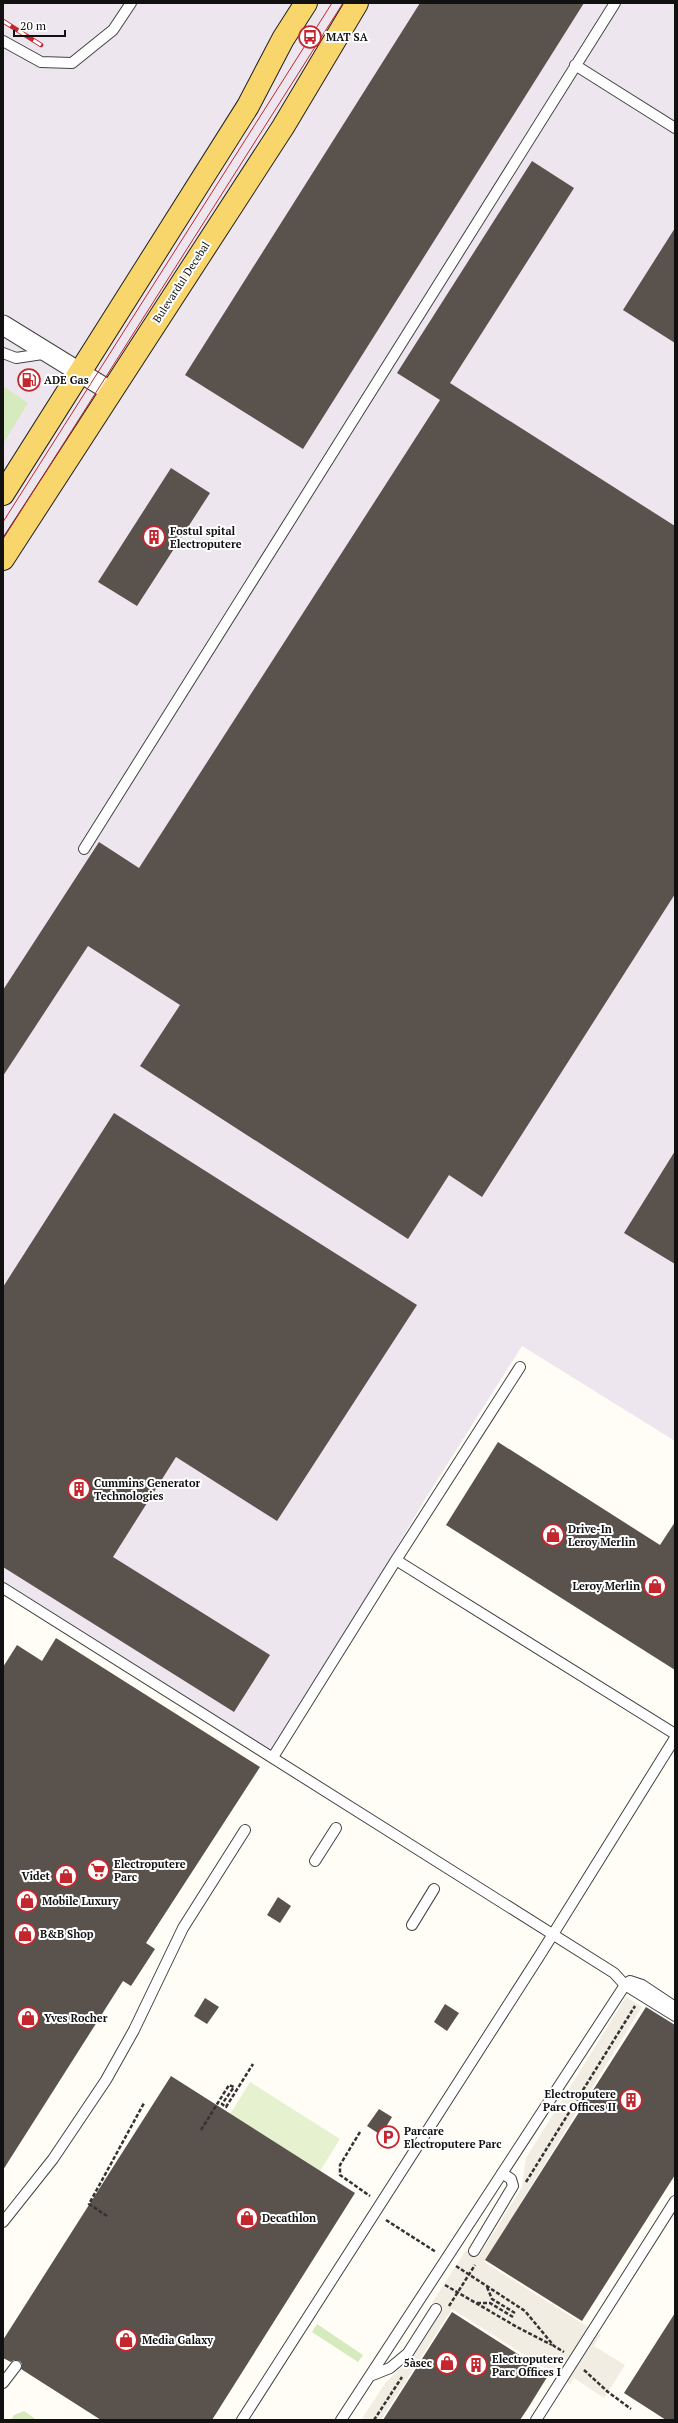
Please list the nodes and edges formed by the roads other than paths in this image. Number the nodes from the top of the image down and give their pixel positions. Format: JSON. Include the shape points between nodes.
{"nodes":[{"id":1,"x":131,"y":3,"type":"edge"},
{"id":2,"x":306,"y":3,"type":"edge"},
{"id":3,"x":357,"y":3,"type":"edge"},
{"id":4,"x":615,"y":3,"type":"edge"},
{"id":5,"x":3,"y":41,"type":"edge"},
{"id":6,"x":575,"y":65,"type":"junction"},
{"id":7,"x":675,"y":128,"type":"edge"},
{"id":8,"x":3,"y":325,"type":"edge"},
{"id":9,"x":3,"y":352,"type":"edge"},
{"id":10,"x":49,"y":353,"type":"junction"},
{"id":11,"x":80,"y":372,"type":"junction"},
{"id":12,"x":110,"y":391,"type":"junction"},
{"id":13,"x":3,"y":494,"type":"edge"},
{"id":14,"x":3,"y":559,"type":"edge"},
{"id":15,"x":84,"y":849,"type":"dead end"},
{"id":16,"x":520,"y":1367,"type":"dead end"},
{"id":17,"x":396,"y":1560,"type":"junction"},
{"id":18,"x":3,"y":1588,"type":"edge"},
{"id":19,"x":675,"y":1734,"type":"edge"},
{"id":20,"x":675,"y":1738,"type":"edge"},
{"id":21,"x":272,"y":1757,"type":"junction"},
{"id":22,"x":336,"y":1828,"type":"dead end"},
{"id":23,"x":245,"y":1830,"type":"dead end"},
{"id":24,"x":315,"y":1861,"type":"dead end"},
{"id":25,"x":434,"y":1889,"type":"dead end"},
{"id":26,"x":412,"y":1925,"type":"dead end"},
{"id":27,"x":552,"y":1934,"type":"junction"},
{"id":28,"x":625,"y":1985,"type":"junction"},
{"id":29,"x":675,"y":2007,"type":"edge"},
{"id":30,"x":675,"y":2016,"type":"edge"},
{"id":31,"x":502,"y":2173,"type":"junction"},
{"id":32,"x":675,"y":2201,"type":"edge"},
{"id":33,"x":3,"y":2222,"type":"edge"},
{"id":34,"x":474,"y":2250,"type":"dead end"},
{"id":35,"x":436,"y":2309,"type":"dead end"},
{"id":36,"x":16,"y":2366,"type":"dead end"},
{"id":37,"x":370,"y":2376,"type":"junction"},
{"id":38,"x":3,"y":2383,"type":"edge"},
{"id":39,"x":242,"y":2420,"type":"edge"},
{"id":40,"x":341,"y":2420,"type":"edge"},
{"id":41,"x":536,"y":2420,"type":"edge"}],
"edges":[{"from":1,"to":5,"type":"lane","via":[[113,30],[72,63],[41,62]]},
{"from":2,"to":11,"type":"main road","via":[[283,39],[248,106]]},
{"from":3,"to":12,"type":"main road","name":"Bulevardul Decebal","via":[[283,127]]},
{"from":4,"to":6,"type":"lane"},
{"from":6,"to":7,"type":"lane"},
{"from":6,"to":15,"type":"lane"},
{"from":8,"to":10,"type":"street"},
{"from":9,"to":10,"type":"lane","via":[[16,358]]},
{"from":10,"to":11,"type":"street"},
{"from":11,"to":12,"type":"street"},
{"from":11,"to":13,"type":"main road"},
{"from":12,"to":14,"type":"main road","name":"Bulevardul Decebal"},
{"from":16,"to":17,"type":"lane"},
{"from":17,"to":19,"type":"lane"},
{"from":17,"to":21,"type":"lane"},
{"from":18,"to":21,"type":"lane"},
{"from":20,"to":27,"type":"lane"},
{"from":21,"to":27,"type":"lane"},
{"from":22,"to":24,"type":"lane"},
{"from":23,"to":33,"type":"lane","via":[[183,1928],[134,2030],[106,2080],[53,2159]]},
{"from":25,"to":26,"type":"lane"},
{"from":27,"to":28,"type":"lane","via":[[614,1973]]},
{"from":27,"to":39,"type":"lane"},
{"from":28,"to":29,"type":"lane","via":[[630,1981],[642,1985]]},
{"from":28,"to":30,"type":"lane"},
{"from":28,"to":31,"type":"lane"},
{"from":31,"to":34,"type":"lane","via":[[511,2178],[513,2186]]},
{"from":31,"to":37,"type":"lane"},
{"from":32,"to":41,"type":"lane"},
{"from":35,"to":37,"type":"lane","via":[[408,2353],[390,2368]]},
{"from":36,"to":38,"type":"lane"},
{"from":37,"to":40,"type":"lane"}]}
